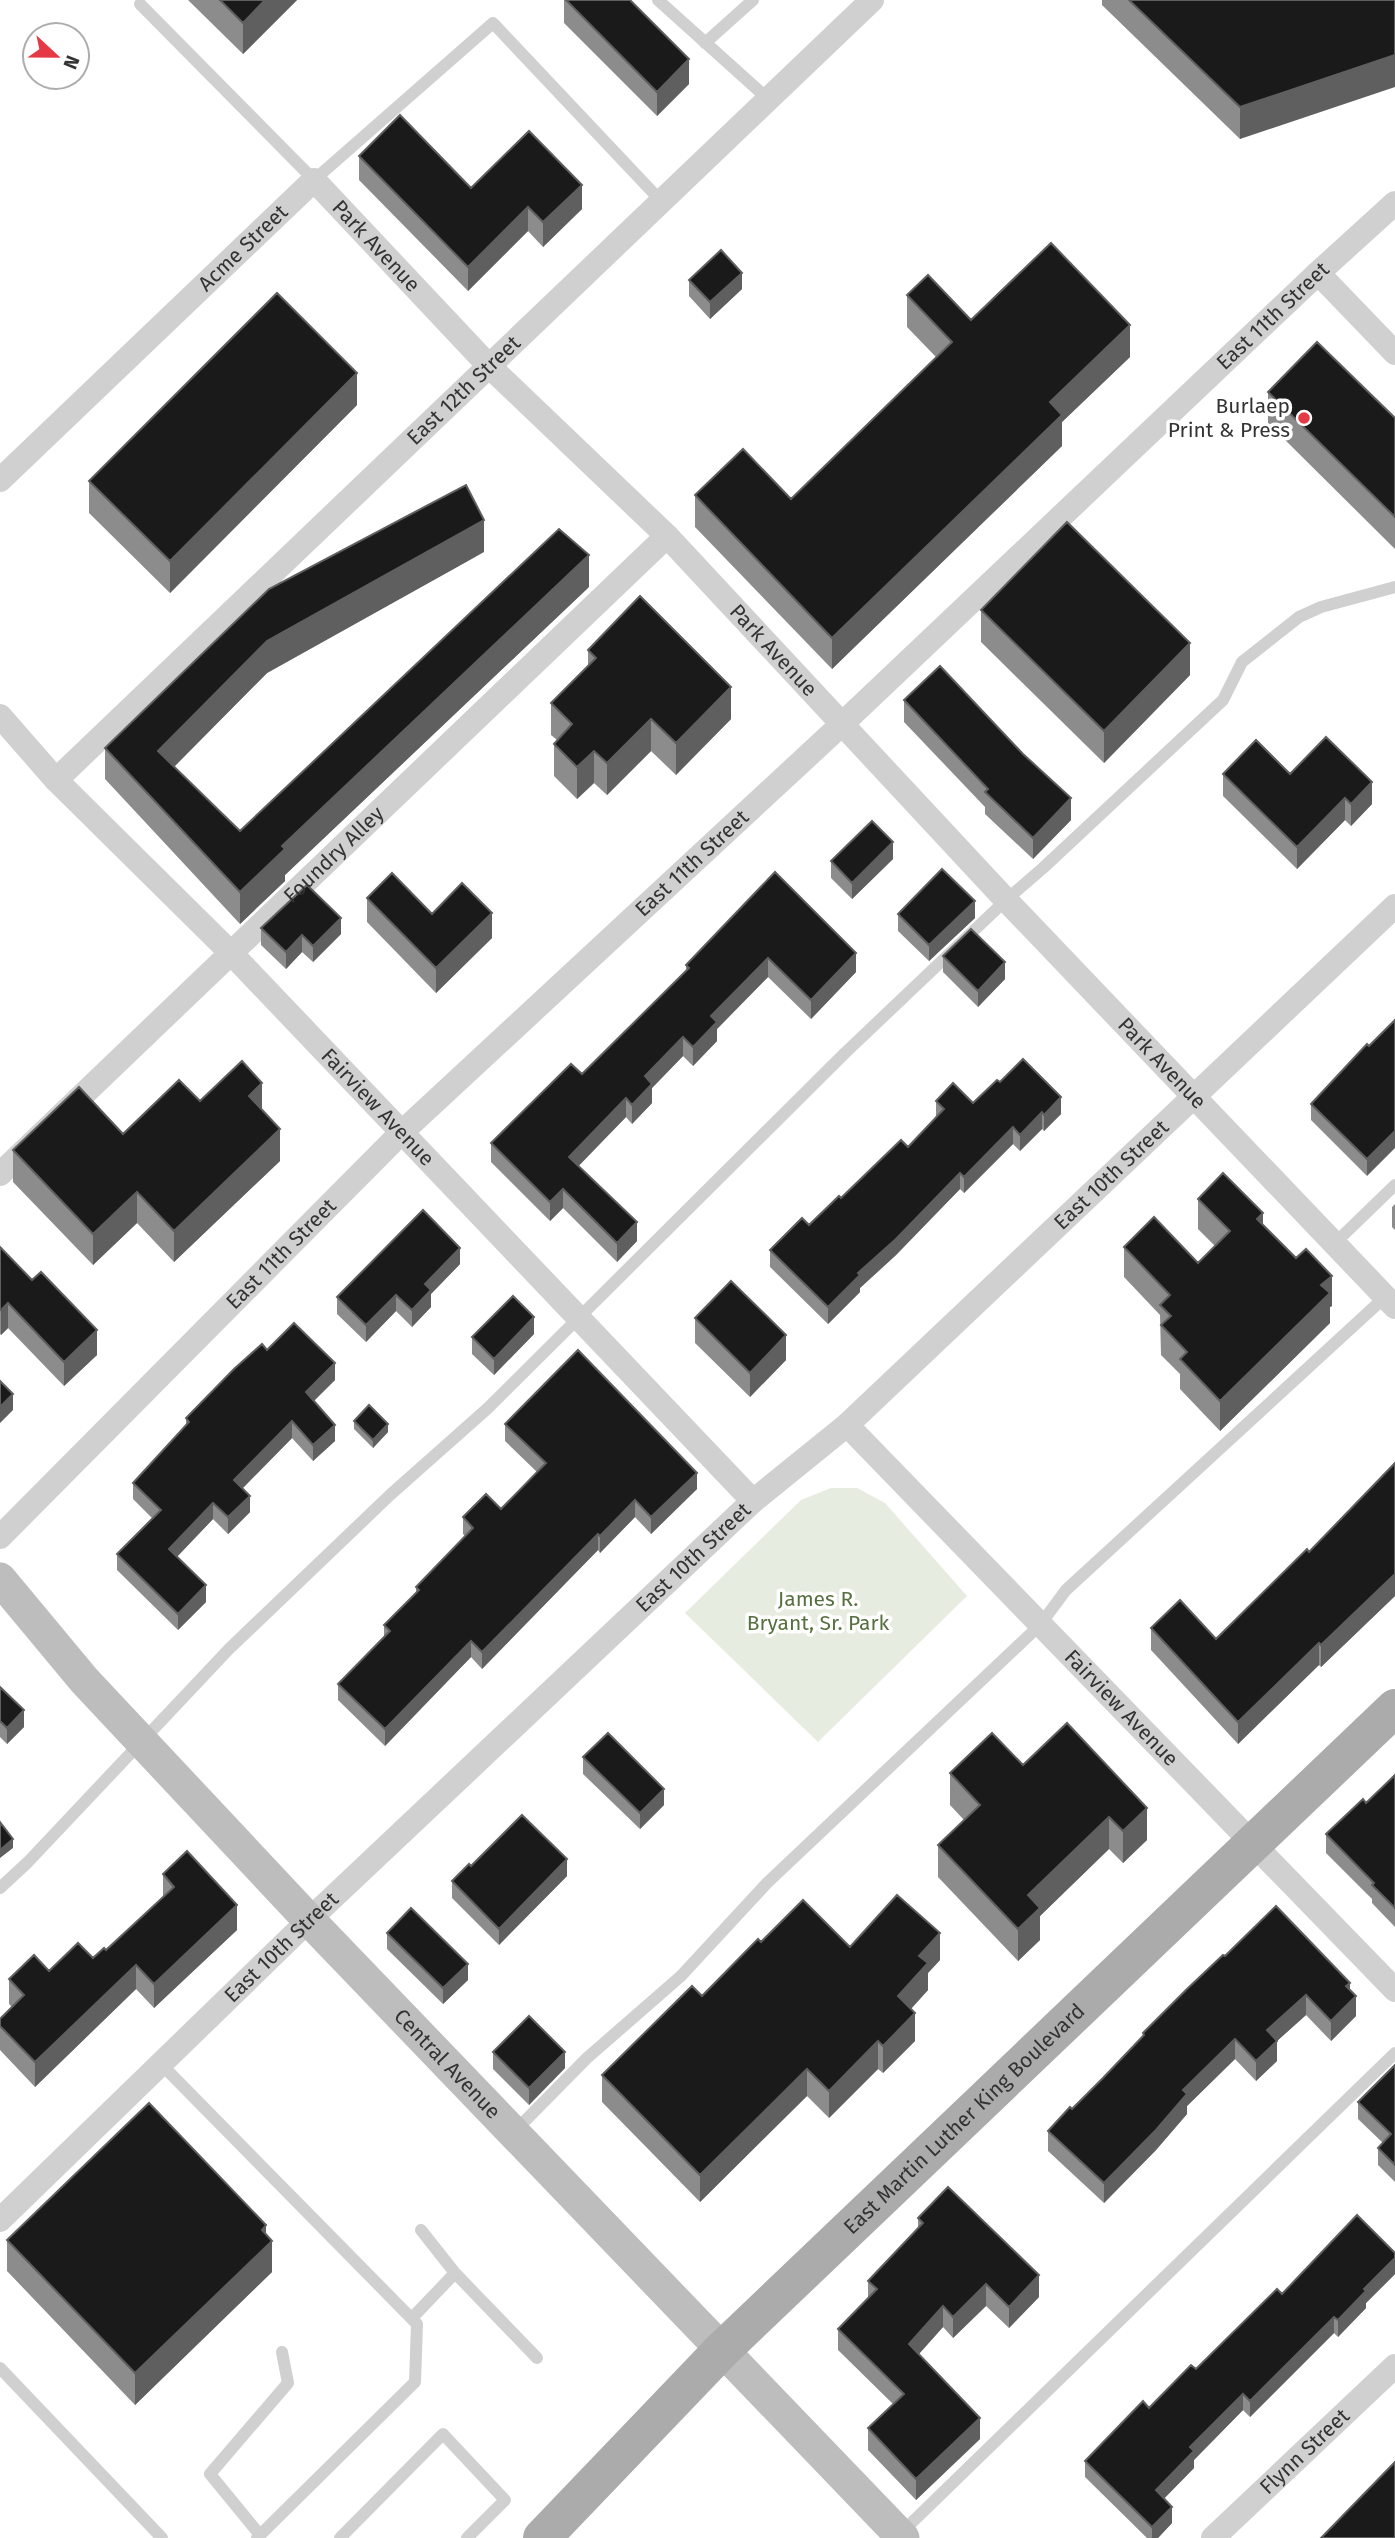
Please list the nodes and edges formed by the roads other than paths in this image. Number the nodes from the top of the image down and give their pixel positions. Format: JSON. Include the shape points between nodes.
{"nodes":[{"id":1,"x":658,"y":0,"type":"edge"},
{"id":2,"x":753,"y":0,"type":"edge"},
{"id":3,"x":872,"y":0,"type":"edge"},
{"id":4,"x":140,"y":4,"type":"dead end"},
{"id":5,"x":705,"y":43,"type":"junction"},
{"id":6,"x":768,"y":99,"type":"junction"},
{"id":7,"x":314,"y":180,"type":"junction"},
{"id":8,"x":661,"y":201,"type":"junction"},
{"id":9,"x":1395,"y":203,"type":"edge"},
{"id":10,"x":1318,"y":273,"type":"junction"},
{"id":11,"x":1395,"y":353,"type":"edge"},
{"id":12,"x":489,"y":366,"type":"junction"},
{"id":13,"x":0,"y":480,"type":"edge"},
{"id":14,"x":667,"y":536,"type":"junction"},
{"id":15,"x":1395,"y":586,"type":"edge"},
{"id":16,"x":0,"y":716,"type":"edge"},
{"id":17,"x":841,"y":725,"type":"junction"},
{"id":18,"x":56,"y":780,"type":"junction"},
{"id":19,"x":1006,"y":900,"type":"junction"},
{"id":20,"x":1395,"y":906,"type":"edge"},
{"id":21,"x":231,"y":953,"type":"junction"},
{"id":22,"x":1193,"y":1098,"type":"junction"},
{"id":23,"x":401,"y":1133,"type":"junction"},
{"id":24,"x":0,"y":1174,"type":"edge"},
{"id":25,"x":1395,"y":1185,"type":"edge"},
{"id":26,"x":1334,"y":1244,"type":"junction"},
{"id":27,"x":1390,"y":1302,"type":"edge"},
{"id":28,"x":577,"y":1318,"type":"junction"},
{"id":29,"x":847,"y":1425,"type":"junction"},
{"id":30,"x":753,"y":1501,"type":"junction"},
{"id":31,"x":0,"y":1537,"type":"edge"},
{"id":32,"x":0,"y":1579,"type":"edge"},
{"id":33,"x":1040,"y":1625,"type":"junction"},
{"id":34,"x":1395,"y":1708,"type":"edge"},
{"id":35,"x":141,"y":1741,"type":"junction"},
{"id":36,"x":1252,"y":1843,"type":"junction"},
{"id":37,"x":0,"y":1888,"type":"edge"},
{"id":38,"x":309,"y":1920,"type":"junction"},
{"id":39,"x":1395,"y":1990,"type":"edge"},
{"id":40,"x":1395,"y":2053,"type":"edge"},
{"id":41,"x":161,"y":2064,"type":"junction"},
{"id":42,"x":513,"y":2132,"type":"junction"},
{"id":43,"x":0,"y":2220,"type":"edge"},
{"id":44,"x":421,"y":2230,"type":"dead end"},
{"id":45,"x":455,"y":2273,"type":"junction"},
{"id":46,"x":412,"y":2318,"type":"junction"},
{"id":47,"x":722,"y":2350,"type":"junction"},
{"id":48,"x":282,"y":2352,"type":"dead end"},
{"id":49,"x":537,"y":2358,"type":"dead end"},
{"id":50,"x":1395,"y":2366,"type":"edge"},
{"id":51,"x":0,"y":2368,"type":"edge"},
{"id":52,"x":902,"y":2536,"type":"edge"},
{"id":53,"x":259,"y":2537,"type":"edge"},
{"id":54,"x":162,"y":2538,"type":"edge"},
{"id":55,"x":340,"y":2538,"type":"edge"},
{"id":56,"x":467,"y":2538,"type":"edge"},
{"id":57,"x":542,"y":2538,"type":"edge"},
{"id":58,"x":1213,"y":2538,"type":"edge"}],
"edges":[{"from":1,"to":5,"type":"lane"},
{"from":2,"to":5,"type":"lane"},
{"from":3,"to":6,"type":"street","name":"East 12th Street"},
{"from":4,"to":7,"type":"lane","name":"Park Avenue"},
{"from":5,"to":6,"type":"lane"},
{"from":6,"to":8,"type":"street","name":"East 12th Street"},
{"from":7,"to":8,"type":"lane","name":"Acme Street","via":[[493,23]]},
{"from":7,"to":12,"type":"street","name":"Park Avenue"},
{"from":7,"to":13,"type":"street","name":"Acme Street"},
{"from":8,"to":12,"type":"street","name":"East 12th Street"},
{"from":9,"to":10,"type":"street","name":"East 11th Street"},
{"from":10,"to":11,"type":"street"},
{"from":10,"to":17,"type":"street","name":"East 11th Street"},
{"from":12,"to":14,"type":"street","name":"Park Avenue"},
{"from":12,"to":18,"type":"street","name":"East 12th Street"},
{"from":14,"to":17,"type":"street","name":"Park Avenue"},
{"from":14,"to":21,"type":"street","name":"Foundry Alley"},
{"from":15,"to":19,"type":"lane","via":[[1300,617],[1242,662],[1223,700]]},
{"from":16,"to":18,"type":"street","name":"Fairview Avenue"},
{"from":17,"to":19,"type":"street","name":"Park Avenue"},
{"from":17,"to":23,"type":"street","name":"East 11th Street"},
{"from":18,"to":21,"type":"street","name":"Fairview Avenue"},
{"from":19,"to":22,"type":"street","name":"Park Avenue"},
{"from":19,"to":28,"type":"lane"},
{"from":20,"to":22,"type":"street","name":"East 10th Street"},
{"from":21,"to":23,"type":"street","name":"Fairview Avenue"},
{"from":21,"to":24,"type":"street","name":"Foundry Alley"},
{"from":22,"to":26,"type":"street","name":"Park Avenue"},
{"from":22,"to":29,"type":"street","name":"East 10th Street"},
{"from":23,"to":28,"type":"street","name":"Fairview Avenue"},
{"from":23,"to":31,"type":"street","name":"East 11th Street"},
{"from":25,"to":26,"type":"lane"},
{"from":26,"to":27,"type":"street","name":"Park Avenue"},
{"from":27,"to":33,"type":"lane","via":[[1066,1590]]},
{"from":28,"to":30,"type":"street","name":"Fairview Avenue"},
{"from":28,"to":35,"type":"lane","via":[[488,1408],[229,1650]]},
{"from":29,"to":30,"type":"street","name":"East 10th Street"},
{"from":29,"to":33,"type":"street","name":"Fairview Avenue"},
{"from":30,"to":38,"type":"street","name":"East 10th Street"},
{"from":32,"to":35,"type":"main road","name":"Central Avenue"},
{"from":33,"to":36,"type":"street","name":"Fairview Avenue"},
{"from":33,"to":42,"type":"lane","via":[[767,1883],[681,1976]]},
{"from":34,"to":36,"type":"main road","name":"East Martin Luther King Boulevard"},
{"from":35,"to":37,"type":"lane"},
{"from":35,"to":38,"type":"main road","name":"Central Avenue"},
{"from":36,"to":39,"type":"street","name":"Fairview Avenue"},
{"from":36,"to":47,"type":"main road","name":"East Martin Luther King Boulevard"},
{"from":38,"to":41,"type":"street","name":"East 10th Street"},
{"from":38,"to":42,"type":"main road","name":"Central Avenue"},
{"from":40,"to":52,"type":"lane"},
{"from":41,"to":43,"type":"street","name":"East 10th Street"},
{"from":41,"to":46,"type":"lane"},
{"from":42,"to":47,"type":"main road","name":"Central Avenue"},
{"from":44,"to":45,"type":"lane"},
{"from":45,"to":46,"type":"lane"},
{"from":45,"to":49,"type":"lane"},
{"from":46,"to":53,"type":"lane","via":[[417,2324],[415,2382]]},
{"from":47,"to":52,"type":"main road","name":"Central Avenue"},
{"from":47,"to":57,"type":"main road","name":"East Martin Luther King Boulevard"},
{"from":48,"to":53,"type":"lane","via":[[288,2383],[210,2474]]},
{"from":50,"to":58,"type":"street","name":"Flynn Street"},
{"from":51,"to":54,"type":"lane"},
{"from":55,"to":56,"type":"lane","via":[[443,2434],[505,2500]]}]}
